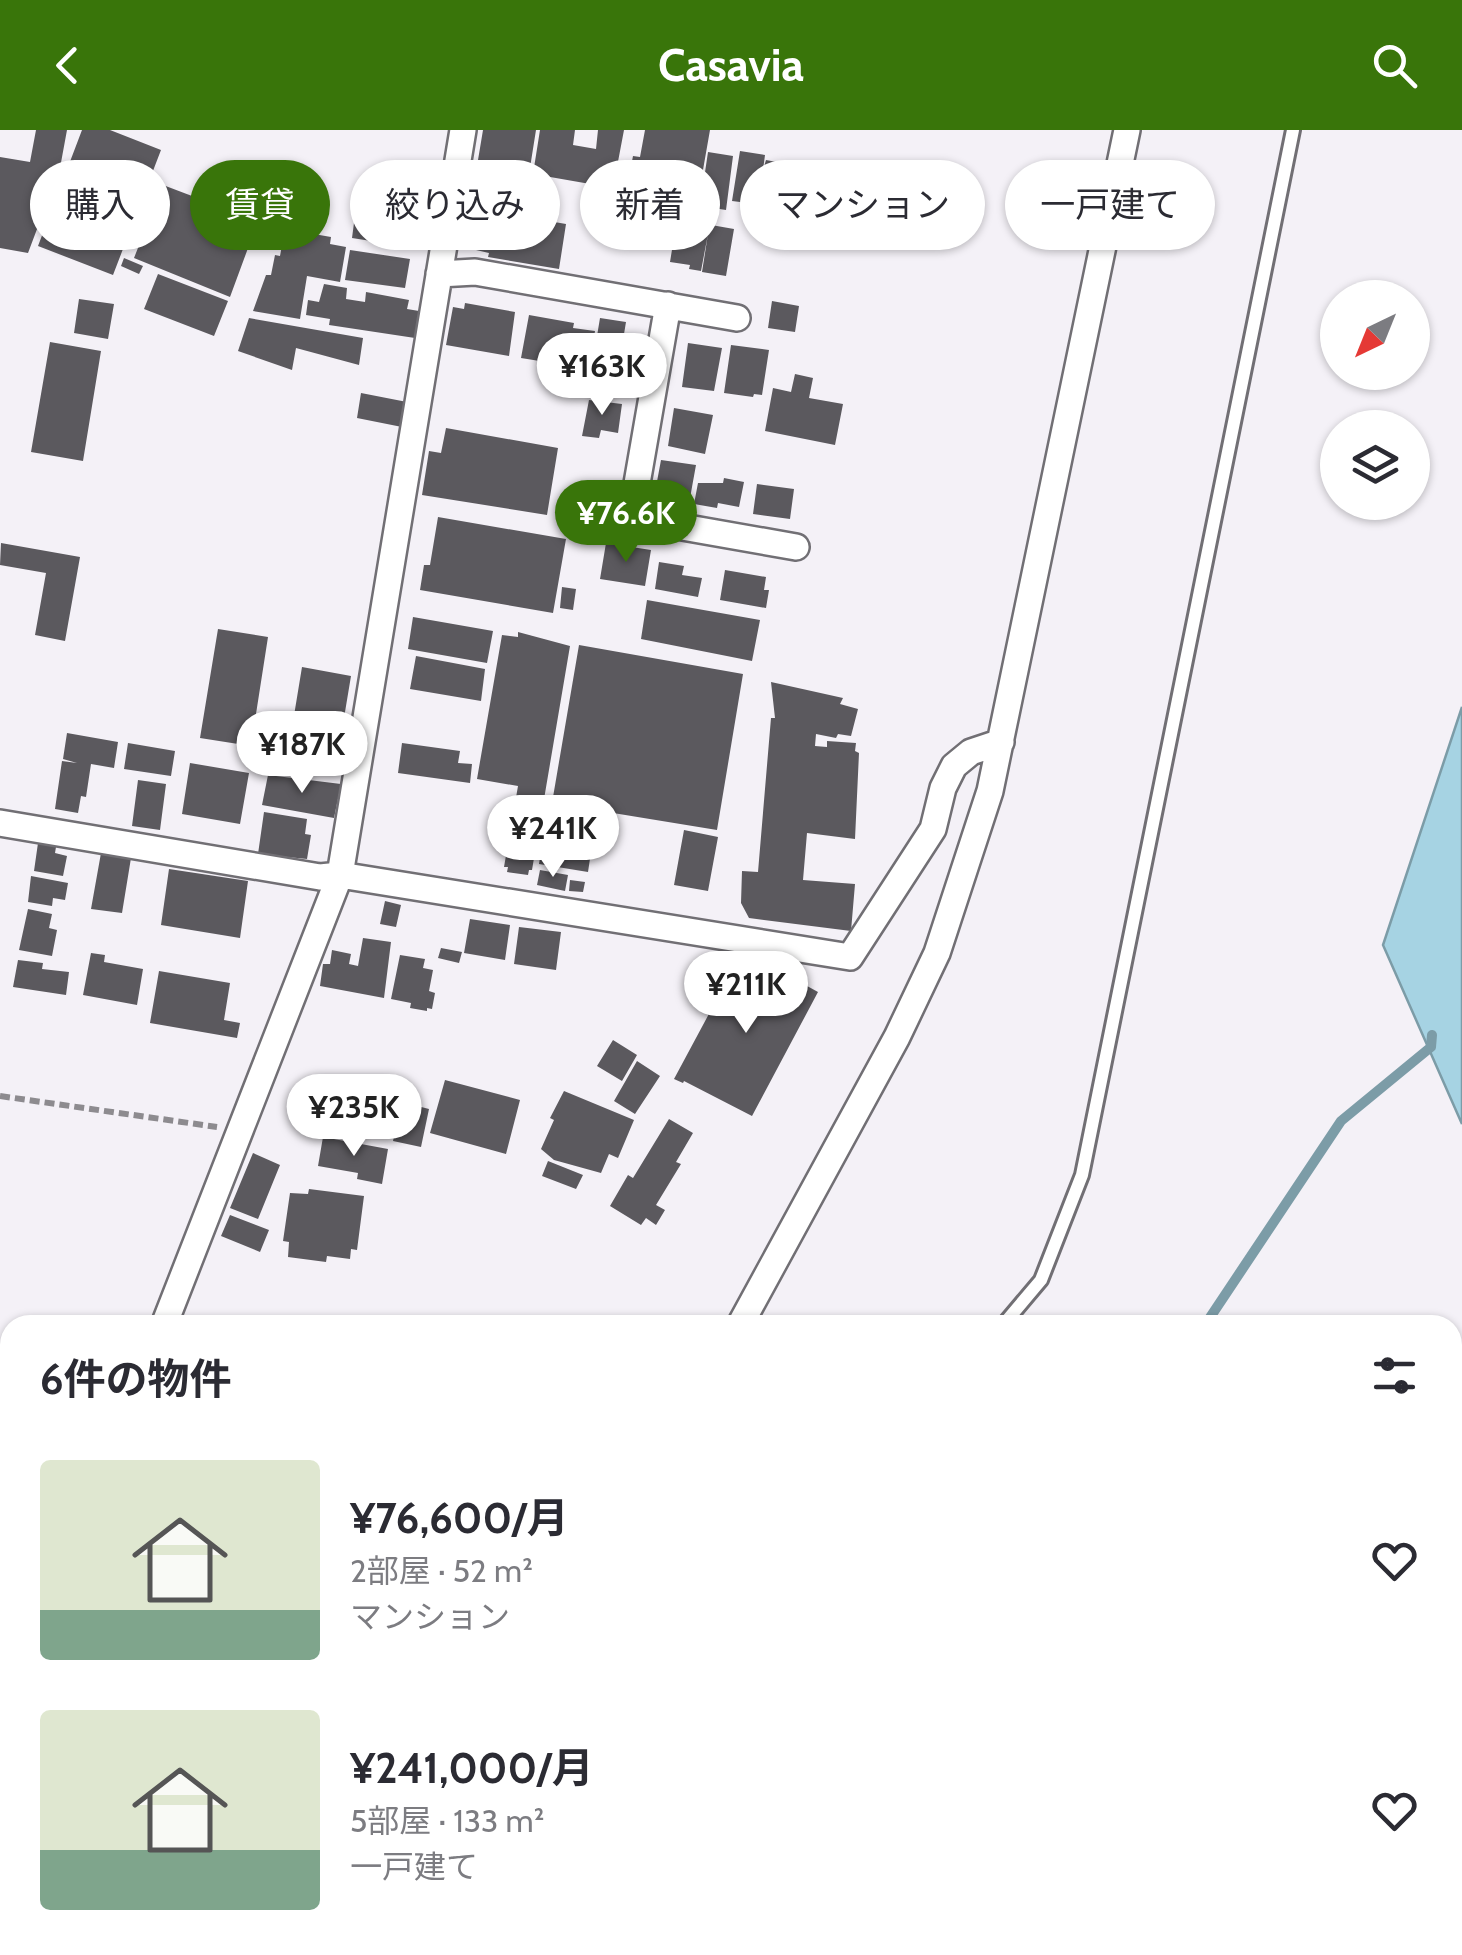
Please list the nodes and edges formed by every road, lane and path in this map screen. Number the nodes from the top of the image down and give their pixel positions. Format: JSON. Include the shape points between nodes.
{"nodes":[{"id":1,"x":463,"y":130,"type":"edge"},
{"id":2,"x":1128,"y":130,"type":"edge"},
{"id":3,"x":1292,"y":130,"type":"edge"},
{"id":4,"x":439,"y":274,"type":"junction"},
{"id":5,"x":668,"y":305,"type":"junction"},
{"id":6,"x":737,"y":318,"type":"dead end"},
{"id":7,"x":796,"y":547,"type":"dead end"},
{"id":8,"x":1001,"y":742,"type":"junction"},
{"id":9,"x":0,"y":823,"type":"edge"},
{"id":10,"x":340,"y":874,"type":"junction"},
{"id":11,"x":0,"y":1096,"type":"edge"},
{"id":12,"x":238,"y":1130,"type":"junction"},
{"id":13,"x":168,"y":1315,"type":"edge"},
{"id":14,"x":745,"y":1315,"type":"edge"},
{"id":15,"x":1011,"y":1315,"type":"edge"}],
"edges":[{"from":1,"to":4,"type":"street"},
{"from":2,"to":8,"type":"street"},
{"from":3,"to":15,"type":"lane","via":[[1082,1175],[1041,1280]]},
{"from":4,"to":5,"type":"street","via":[[475,272]]},
{"from":4,"to":10,"type":"street"},
{"from":5,"to":6,"type":"street"},
{"from":5,"to":7,"type":"street","via":[[632,518]]},
{"from":8,"to":10,"type":"street","via":[[954,766],[933,829],[850,957]]},
{"from":8,"to":14,"type":"street","via":[[937,954]]},
{"from":9,"to":10,"type":"street","via":[[320,877]]},
{"from":10,"to":12,"type":"street"},
{"from":11,"to":12,"type":"path"},
{"from":12,"to":13,"type":"street"}]}
